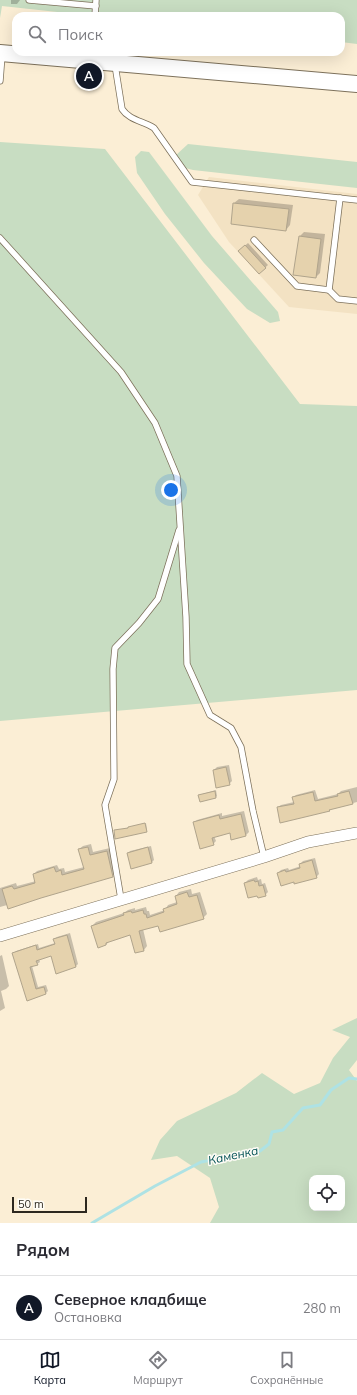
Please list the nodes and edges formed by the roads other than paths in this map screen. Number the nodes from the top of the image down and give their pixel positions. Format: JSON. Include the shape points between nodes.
{"nodes":[{"id":1,"x":29,"y":0,"type":"edge"},
{"id":2,"x":96,"y":3,"type":"edge"},
{"id":3,"x":1,"y":53,"type":"edge"},
{"id":4,"x":12,"y":54,"type":"edge"},
{"id":5,"x":47,"y":56,"type":"edge"},
{"id":6,"x":114,"y":63,"type":"junction"},
{"id":7,"x":0,"y":81,"type":"edge"},
{"id":8,"x":357,"y":84,"type":"edge"},
{"id":9,"x":340,"y":198,"type":"junction"},
{"id":10,"x":357,"y":200,"type":"edge"},
{"id":11,"x":0,"y":238,"type":"edge"},
{"id":12,"x":254,"y":240,"type":"dead end"},
{"id":13,"x":329,"y":290,"type":"junction"},
{"id":14,"x":357,"y":302,"type":"edge"},
{"id":15,"x":180,"y":526,"type":"junction"},
{"id":16,"x":357,"y":833,"type":"edge"},
{"id":17,"x":264,"y":857,"type":"junction"},
{"id":18,"x":121,"y":899,"type":"junction"},
{"id":19,"x":0,"y":936,"type":"edge"}],
"edges":[{"from":1,"to":2,"type":"lane"},
{"from":3,"to":4,"type":"main road"},
{"from":3,"to":7,"type":"lane"},
{"from":5,"to":6,"type":"main road"},
{"from":6,"to":8,"type":"main road"},
{"from":6,"to":9,"type":"lane","via":[[122,109],[134,119],[154,128],[192,182]]},
{"from":9,"to":10,"type":"lane"},
{"from":9,"to":13,"type":"lane"},
{"from":11,"to":15,"type":"lane","via":[[121,372],[155,423],[177,476]]},
{"from":12,"to":13,"type":"lane","via":[[297,286]]},
{"from":13,"to":14,"type":"lane","via":[[338,299]]},
{"from":15,"to":17,"type":"lane","via":[[188,664],[210,715],[231,728],[241,747]]},
{"from":15,"to":18,"type":"lane","via":[[158,599],[115,648],[114,779],[105,805]]},
{"from":16,"to":17,"type":"street","via":[[308,842]]},
{"from":17,"to":18,"type":"street"},
{"from":18,"to":19,"type":"street"}]}
